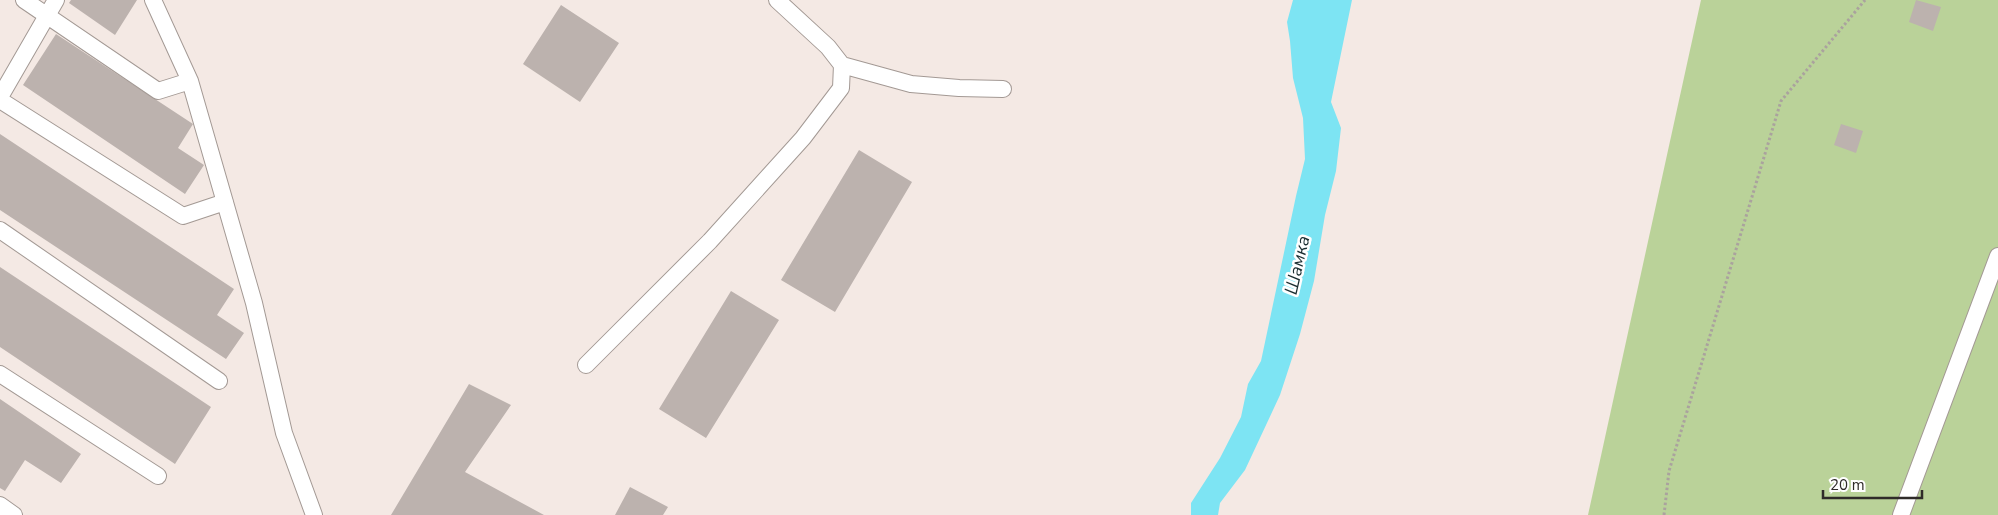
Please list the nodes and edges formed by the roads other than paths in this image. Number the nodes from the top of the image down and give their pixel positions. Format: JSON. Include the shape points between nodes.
{"nodes":[{"id":1,"x":24,"y":0,"type":"edge"},
{"id":2,"x":56,"y":0,"type":"edge"},
{"id":3,"x":153,"y":0,"type":"edge"},
{"id":4,"x":777,"y":0,"type":"edge"},
{"id":5,"x":46,"y":15,"type":"junction"},
{"id":6,"x":842,"y":64,"type":"junction"},
{"id":7,"x":190,"y":81,"type":"junction"},
{"id":8,"x":1003,"y":89,"type":"dead end"},
{"id":9,"x":0,"y":99,"type":"edge"},
{"id":10,"x":225,"y":202,"type":"junction"},
{"id":11,"x":0,"y":230,"type":"edge"},
{"id":12,"x":1998,"y":256,"type":"edge"},
{"id":13,"x":586,"y":364,"type":"dead end"},
{"id":14,"x":0,"y":374,"type":"edge"},
{"id":15,"x":219,"y":381,"type":"dead end"},
{"id":16,"x":158,"y":476,"type":"dead end"},
{"id":17,"x":0,"y":505,"type":"edge"},
{"id":18,"x":14,"y":515,"type":"edge"},
{"id":19,"x":314,"y":515,"type":"edge"},
{"id":20,"x":1901,"y":515,"type":"edge"}],
"edges":[{"from":1,"to":5,"type":"lane"},
{"from":2,"to":5,"type":"lane"},
{"from":3,"to":7,"type":"lane"},
{"from":4,"to":6,"type":"lane"},
{"from":5,"to":7,"type":"lane","via":[[158,91]]},
{"from":5,"to":9,"type":"lane"},
{"from":6,"to":8,"type":"lane","via":[[911,84]]},
{"from":6,"to":13,"type":"lane","via":[[841,88],[803,138],[716,234]]},
{"from":7,"to":10,"type":"lane"},
{"from":9,"to":10,"type":"lane","via":[[183,216]]},
{"from":10,"to":19,"type":"lane","via":[[254,303],[284,433]]},
{"from":11,"to":15,"type":"lane"},
{"from":12,"to":20,"type":"lane"},
{"from":14,"to":16,"type":"lane"},
{"from":17,"to":18,"type":"lane"}]}
